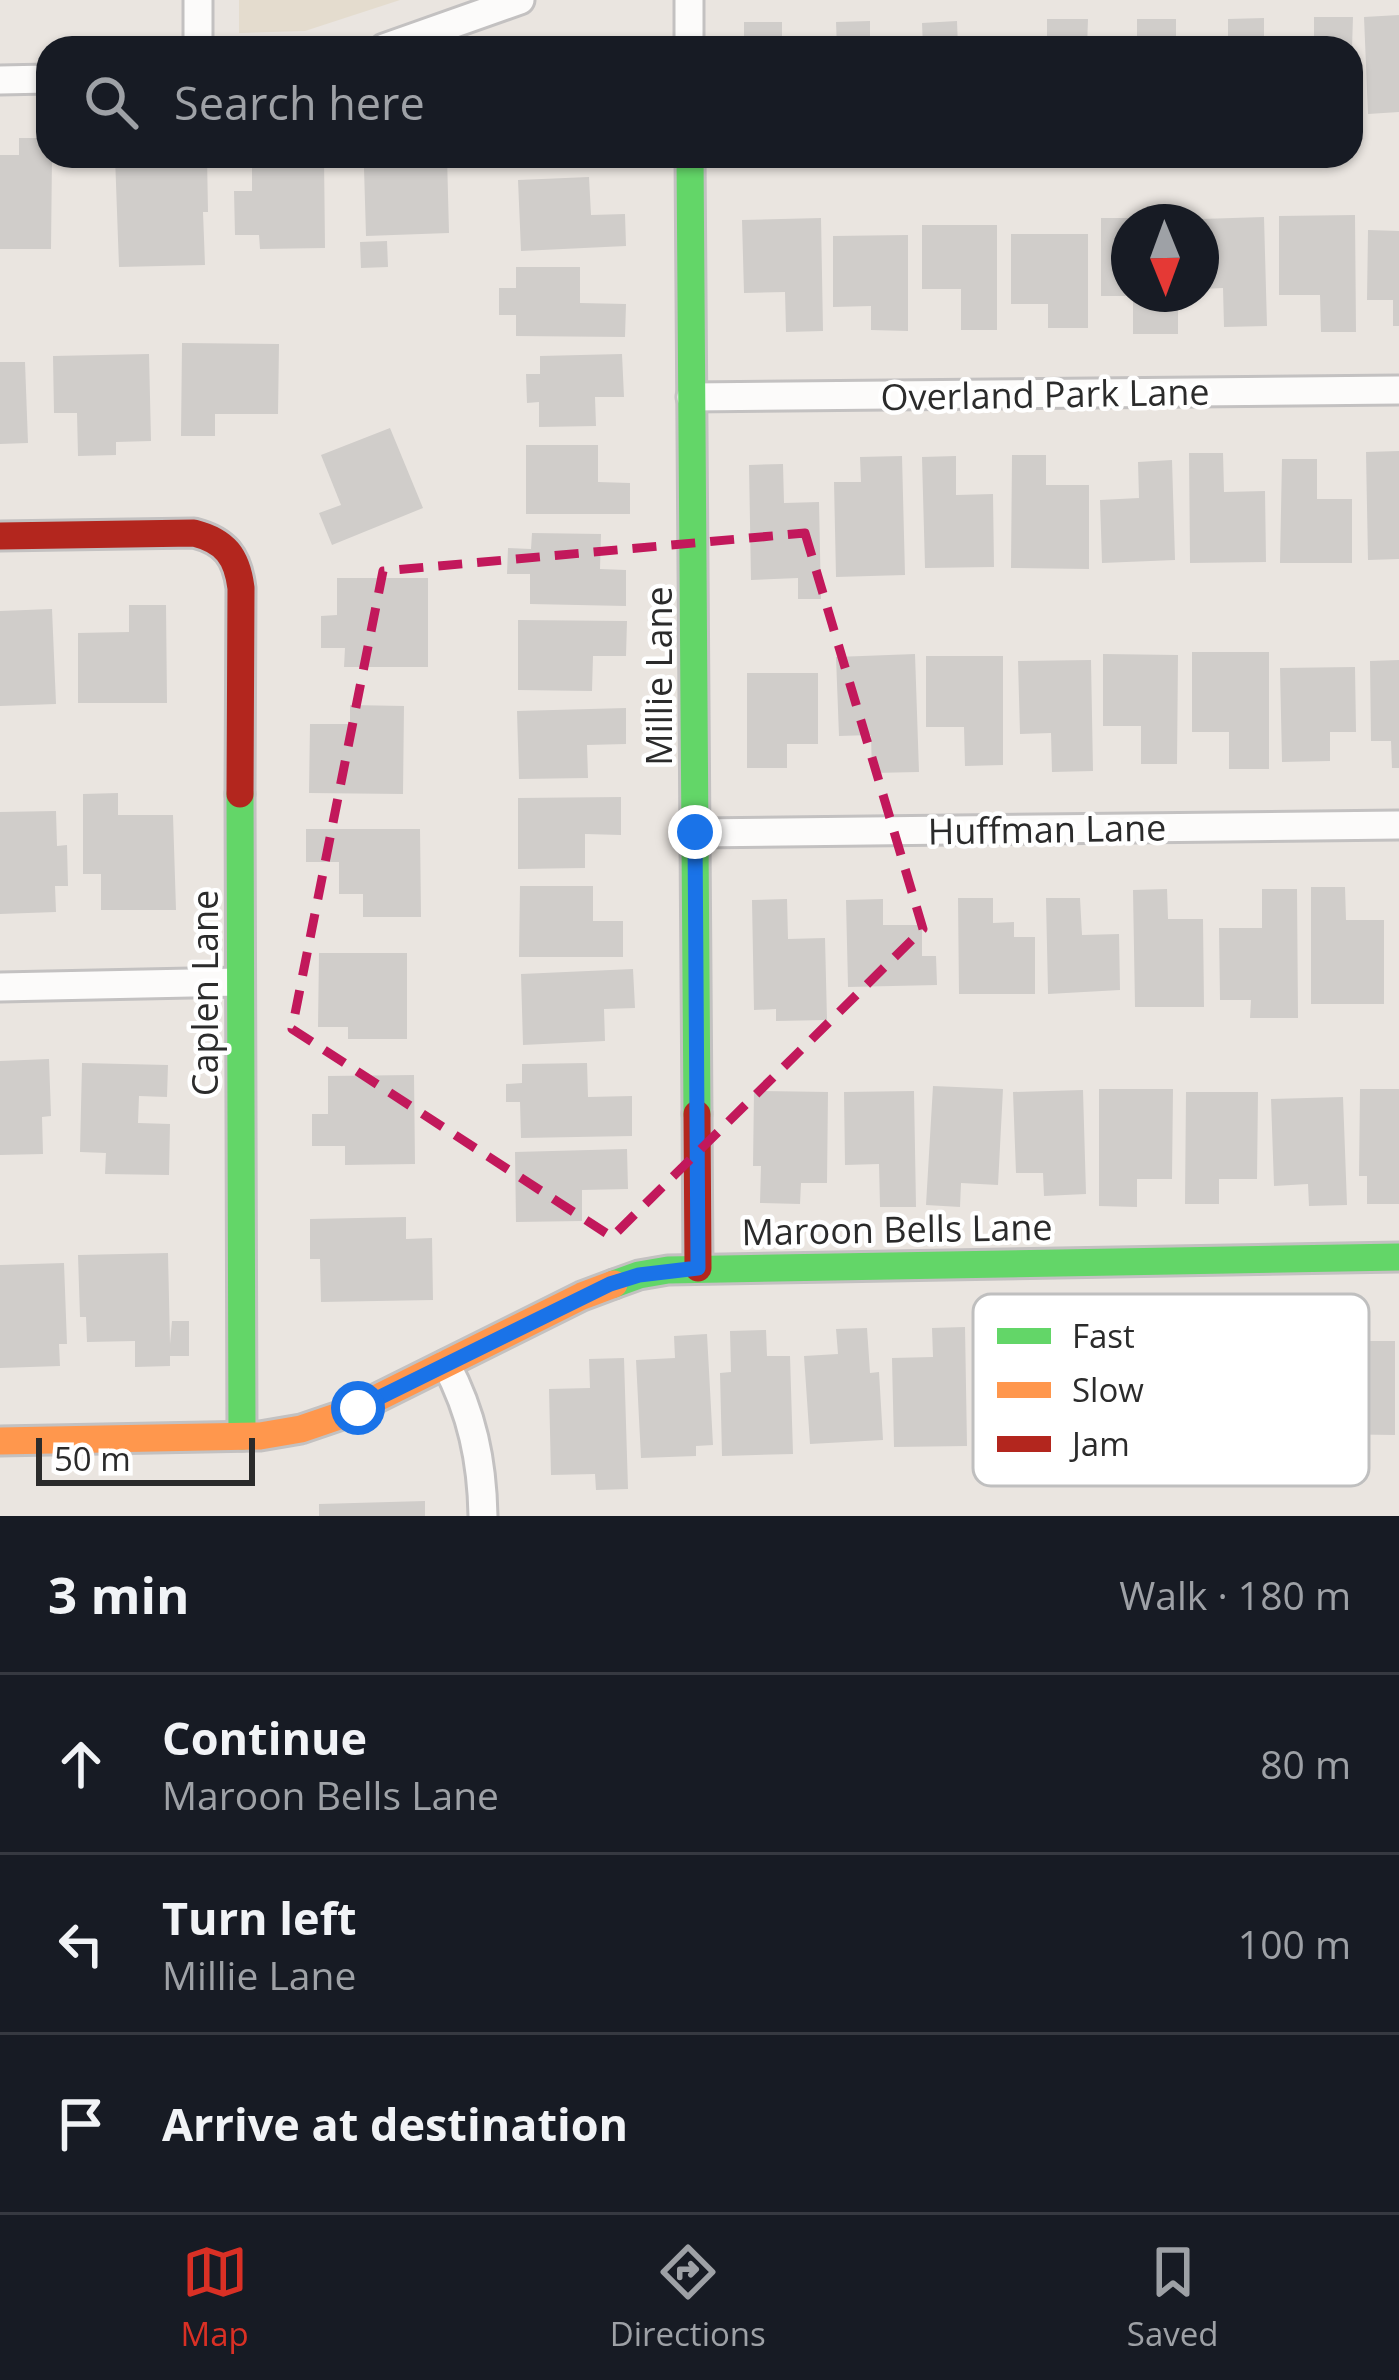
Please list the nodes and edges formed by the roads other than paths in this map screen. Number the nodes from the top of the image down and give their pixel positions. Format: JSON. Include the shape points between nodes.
{"nodes":[{"id":1,"x":198,"y":0,"type":"edge"},
{"id":2,"x":520,"y":0,"type":"edge"},
{"id":3,"x":688,"y":0,"type":"edge"},
{"id":4,"x":198,"y":36,"type":"edge"},
{"id":5,"x":417,"y":36,"type":"edge"},
{"id":6,"x":689,"y":36,"type":"edge"},
{"id":7,"x":36,"y":79,"type":"edge"},
{"id":8,"x":0,"y":80,"type":"edge"},
{"id":9,"x":690,"y":168,"type":"edge"},
{"id":10,"x":1399,"y":390,"type":"edge"},
{"id":11,"x":692,"y":398,"type":"junction"},
{"id":12,"x":0,"y":536,"type":"edge"},
{"id":13,"x":1399,"y":825,"type":"edge"},
{"id":14,"x":695,"y":832,"type":"junction"},
{"id":15,"x":239,"y":982,"type":"junction"},
{"id":16,"x":0,"y":988,"type":"edge"},
{"id":17,"x":1399,"y":1257,"type":"edge"},
{"id":18,"x":698,"y":1268,"type":"junction"},
{"id":19,"x":446,"y":1364,"type":"junction"},
{"id":20,"x":242,"y":1436,"type":"junction"},
{"id":21,"x":0,"y":1441,"type":"edge"},
{"id":22,"x":483,"y":1516,"type":"edge"}],
"edges":[{"from":1,"to":4,"type":"street"},
{"from":2,"to":5,"type":"street"},
{"from":3,"to":6,"type":"street"},
{"from":7,"to":8,"type":"street"},
{"from":9,"to":11,"type":"street","name":"Millie Lane"},
{"from":10,"to":11,"type":"street","name":"Overland Park Lane"},
{"from":11,"to":14,"type":"street","name":"Millie Lane"},
{"from":12,"to":15,"type":"street","name":"Caplen Lane","via":[[176,532],[208,536],[237,560]]},
{"from":13,"to":14,"type":"street","name":"Huffman Lane"},
{"from":14,"to":18,"type":"street","name":"Millie Lane"},
{"from":15,"to":16,"type":"street"},
{"from":15,"to":20,"type":"street","name":"Caplen Lane"},
{"from":17,"to":18,"type":"street","name":"Maroon Bells Lane"},
{"from":18,"to":19,"type":"street","name":"Maroon Bells Lane","via":[[610,1284]]},
{"from":19,"to":20,"type":"street","name":"Maroon Bells Lane","via":[[328,1421]]},
{"from":19,"to":22,"type":"street","via":[[476,1437]]},
{"from":20,"to":21,"type":"street","name":"Maroon Bells Lane"}]}
